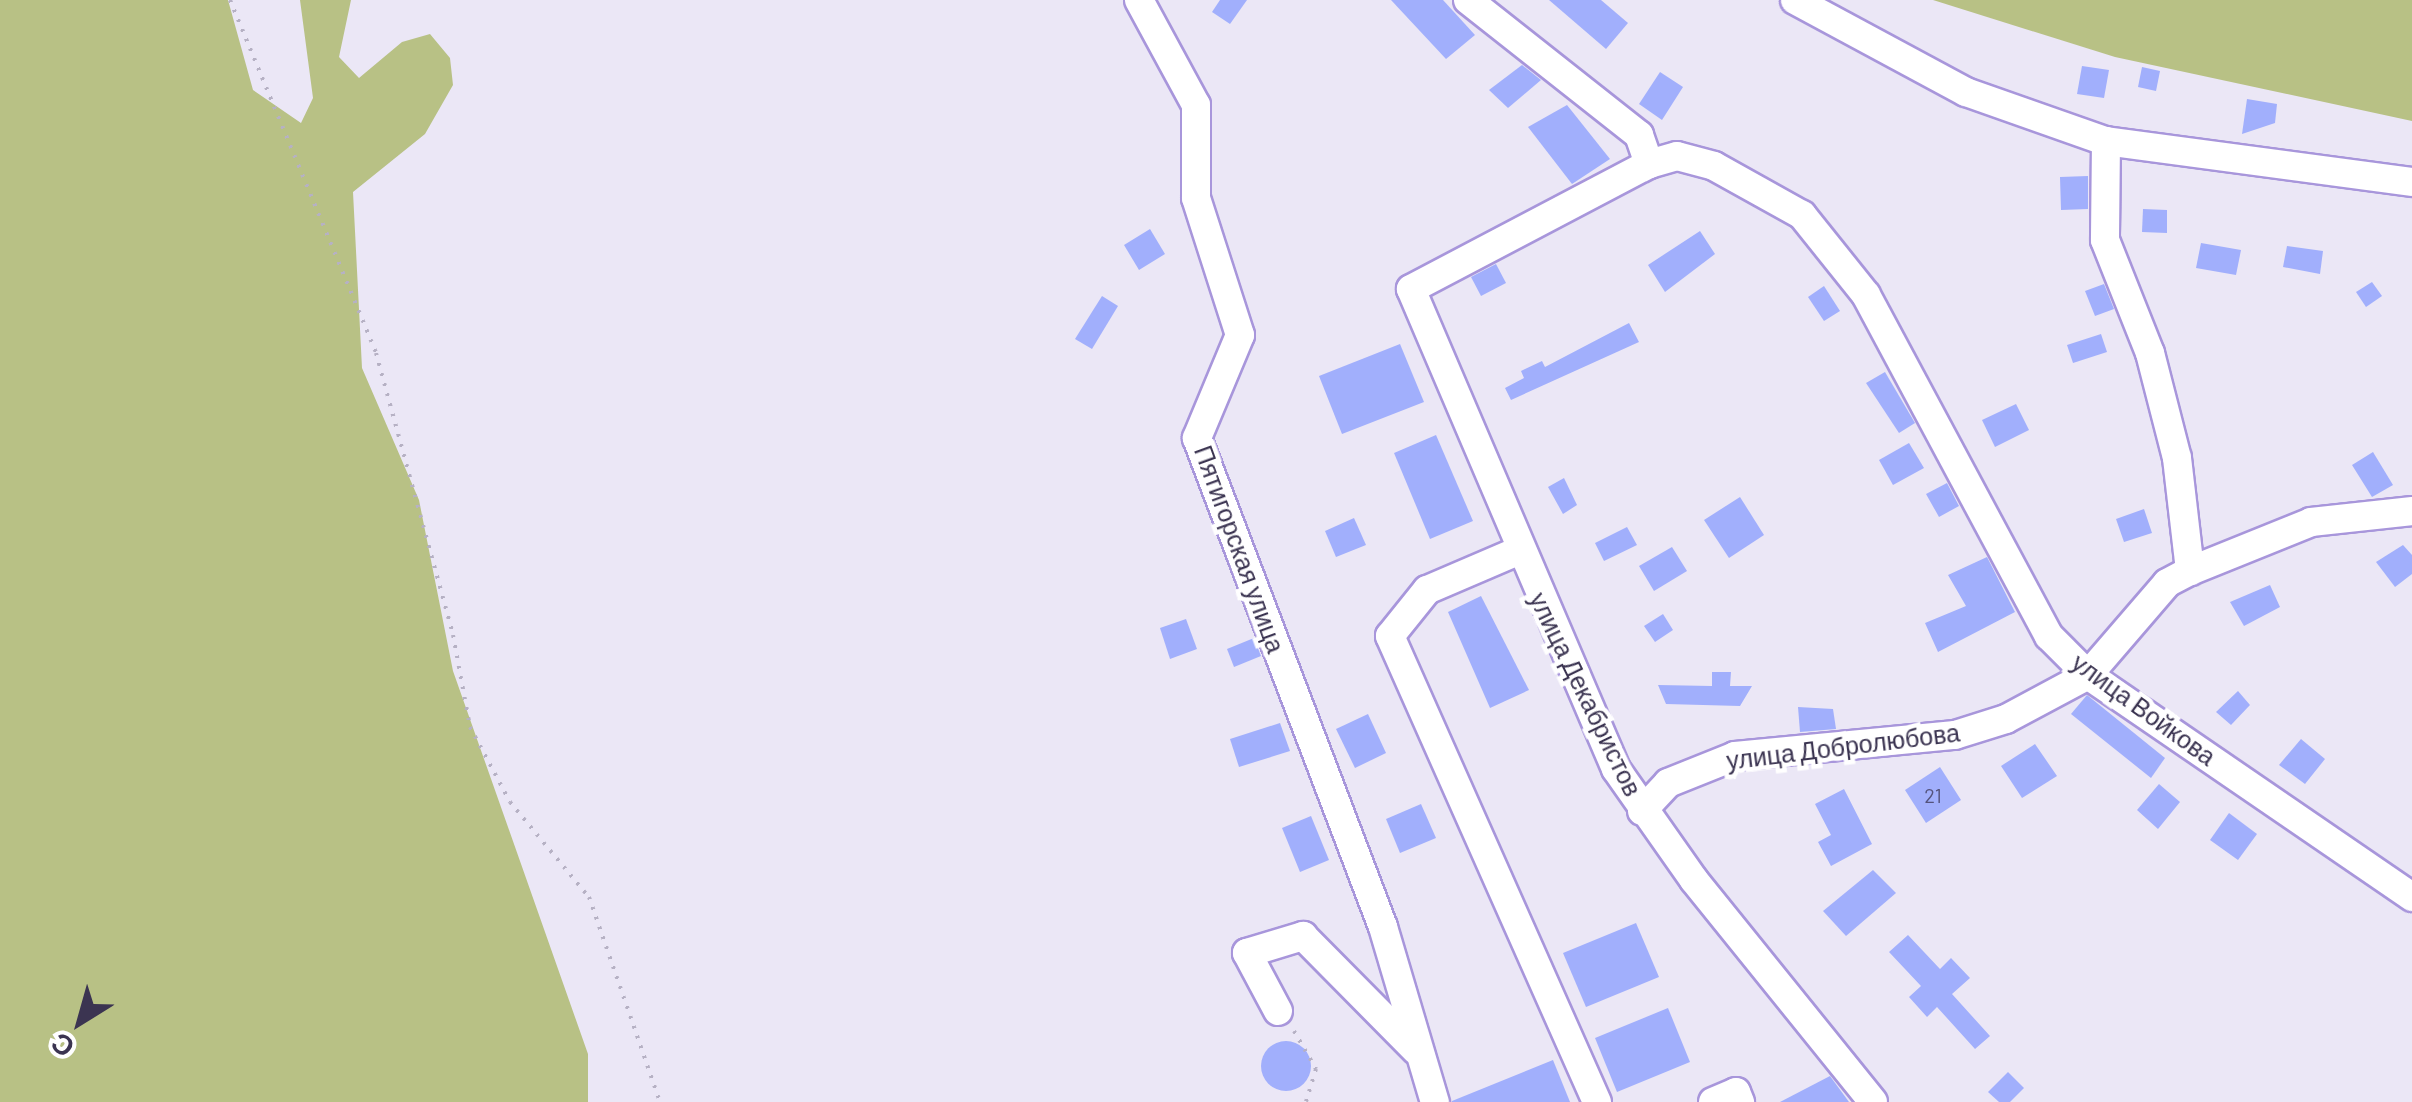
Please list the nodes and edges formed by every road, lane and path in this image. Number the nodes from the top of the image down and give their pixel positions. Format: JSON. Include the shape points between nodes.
{"nodes":[{"id":1,"x":230,"y":0,"type":"edge"},
{"id":2,"x":1138,"y":0,"type":"edge"},
{"id":3,"x":1468,"y":0,"type":"edge"},
{"id":4,"x":1795,"y":0,"type":"edge"},
{"id":5,"x":2106,"y":141,"type":"junction"},
{"id":6,"x":1649,"y":164,"type":"junction"},
{"id":7,"x":2412,"y":182,"type":"edge"},
{"id":8,"x":2412,"y":511,"type":"edge"},
{"id":9,"x":1518,"y":550,"type":"junction"},
{"id":10,"x":2190,"y":571,"type":"junction"},
{"id":11,"x":2088,"y":675,"type":"junction"},
{"id":12,"x":1642,"y":811,"type":"junction"},
{"id":13,"x":2412,"y":897,"type":"edge"},
{"id":14,"x":1278,"y":1012,"type":"joint"},
{"id":15,"x":1421,"y":1054,"type":"junction"},
{"id":16,"x":660,"y":1102,"type":"edge"},
{"id":17,"x":1306,"y":1102,"type":"edge"},
{"id":18,"x":1435,"y":1102,"type":"edge"},
{"id":19,"x":1597,"y":1102,"type":"edge"},
{"id":20,"x":1713,"y":1102,"type":"edge"},
{"id":21,"x":1740,"y":1102,"type":"edge"},
{"id":22,"x":1873,"y":1102,"type":"edge"}],
"edges":[{"from":1,"to":16,"type":"path","via":[[376,353],[453,635],[470,727],[510,802],[589,898]]},
{"from":2,"to":15,"type":"street","name":"Пятигорская улица","via":[[1196,105],[1196,198],[1240,335],[1197,438],[1383,927]]},
{"from":3,"to":6,"type":"street","via":[[1638,135]]},
{"from":4,"to":5,"type":"street","via":[[1966,92]]},
{"from":5,"to":7,"type":"street"},
{"from":5,"to":10,"type":"street","via":[[2105,240],[2150,352],[2178,458]]},
{"from":6,"to":9,"type":"street","name":"улица Декабристов","via":[[1411,289]]},
{"from":6,"to":11,"type":"street","name":"улица Войкова","via":[[1677,156],[1714,166],[1802,215],[1866,295],[2049,636]]},
{"from":8,"to":10,"type":"street","name":"улица Добролюбова","via":[[2311,522]]},
{"from":9,"to":12,"type":"street","name":"улица Декабристов","via":[[1616,769]]},
{"from":9,"to":19,"type":"street","via":[[1428,590],[1390,636]]},
{"from":10,"to":11,"type":"street","name":"улица Добролюбова","via":[[2167,583]]},
{"from":11,"to":12,"type":"street","name":"улица Добролюбова","via":[[2006,720],[1955,735],[1735,756],[1695,768],[1668,782]]},
{"from":11,"to":13,"type":"street","name":"улица Войкова"},
{"from":12,"to":22,"type":"street","name":"улица Декабристов"},
{"from":14,"to":15,"type":"street","via":[[1247,953],[1303,936]]},
{"from":14,"to":17,"type":"path","via":[[1309,1050],[1316,1070]]},
{"from":15,"to":18,"type":"street","name":"Пятигорская улица"},
{"from":20,"to":21,"type":"street","via":[[1736,1092]]}]}
